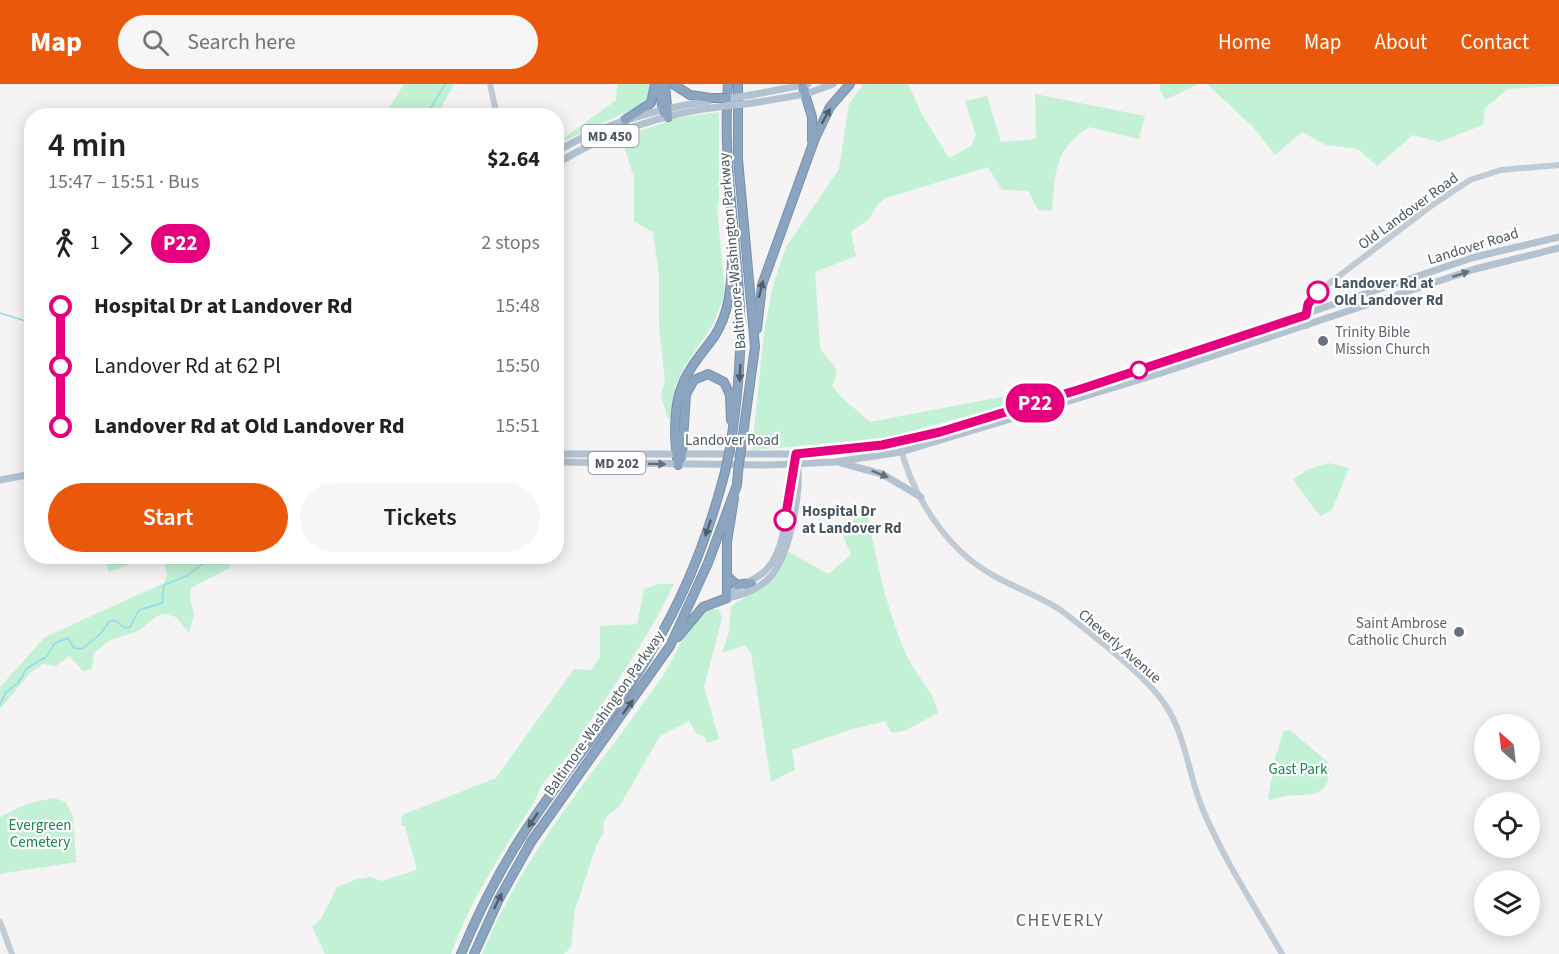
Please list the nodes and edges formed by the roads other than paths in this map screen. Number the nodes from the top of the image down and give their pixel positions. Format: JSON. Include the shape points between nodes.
{"nodes":[{"id":1,"x":490,"y":84,"type":"edge"},
{"id":2,"x":656,"y":84,"type":"edge"},
{"id":3,"x":665,"y":84,"type":"edge"},
{"id":4,"x":673,"y":84,"type":"edge"},
{"id":5,"x":724,"y":84,"type":"edge"},
{"id":6,"x":728,"y":84,"type":"edge"},
{"id":7,"x":738,"y":84,"type":"edge"},
{"id":8,"x":826,"y":84,"type":"edge"},
{"id":9,"x":833,"y":84,"type":"edge"},
{"id":10,"x":850,"y":84,"type":"edge"},
{"id":11,"x":805,"y":87,"type":"edge"},
{"id":12,"x":818,"y":90,"type":"junction"},
{"id":13,"x":726,"y":98,"type":"joint"},
{"id":14,"x":752,"y":99,"type":"junction"},
{"id":15,"x":709,"y":102,"type":"junction"},
{"id":16,"x":494,"y":108,"type":"edge"},
{"id":17,"x":667,"y":112,"type":"junction"},
{"id":18,"x":726,"y":113,"type":"junction"},
{"id":19,"x":625,"y":120,"type":"junction"},
{"id":20,"x":564,"y":148,"type":"edge"},
{"id":21,"x":811,"y":154,"type":"junction"},
{"id":22,"x":564,"y":160,"type":"edge"},
{"id":23,"x":1559,"y":165,"type":"edge"},
{"id":24,"x":732,"y":231,"type":"junction"},
{"id":25,"x":1559,"y":237,"type":"edge"},
{"id":26,"x":1559,"y":248,"type":"edge"},
{"id":27,"x":1306,"y":315,"type":"junction"},
{"id":28,"x":1306,"y":326,"type":"junction"},
{"id":29,"x":755,"y":347,"type":"junction"},
{"id":30,"x":899,"y":442,"type":"junction"},
{"id":31,"x":730,"y":445,"type":"junction"},
{"id":32,"x":901,"y":452,"type":"junction"},
{"id":33,"x":564,"y":454,"type":"edge"},
{"id":34,"x":679,"y":454,"type":"junction"},
{"id":35,"x":796,"y":454,"type":"junction"},
{"id":36,"x":564,"y":462,"type":"edge"},
{"id":37,"x":836,"y":462,"type":"junction"},
{"id":38,"x":795,"y":464,"type":"junction"},
{"id":39,"x":678,"y":465,"type":"junction"},
{"id":40,"x":770,"y":465,"type":"junction"},
{"id":41,"x":24,"y":476,"type":"edge"},
{"id":42,"x":0,"y":480,"type":"edge"},
{"id":43,"x":736,"y":485,"type":"junction"},
{"id":44,"x":790,"y":485,"type":"junction"},
{"id":45,"x":921,"y":497,"type":"junction"},
{"id":46,"x":727,"y":576,"type":"junction"},
{"id":47,"x":751,"y":583,"type":"junction"},
{"id":48,"x":726,"y":598,"type":"junction"},
{"id":49,"x":670,"y":646,"type":"junction"},
{"id":50,"x":0,"y":922,"type":"edge"},
{"id":51,"x":12,"y":954,"type":"edge"},
{"id":52,"x":461,"y":954,"type":"edge"},
{"id":53,"x":474,"y":954,"type":"edge"},
{"id":54,"x":1282,"y":954,"type":"edge"}],
"edges":[{"from":1,"to":16,"type":"street"},
{"from":2,"to":17,"type":"highway"},
{"from":2,"to":19,"type":"highway","via":[[651,103]]},
{"from":3,"to":17,"type":"highway"},
{"from":4,"to":15,"type":"highway"},
{"from":5,"to":18,"type":"highway"},
{"from":6,"to":18,"type":"highway","name":"Baltimore-Washington Parkway"},
{"from":7,"to":29,"type":"highway","name":"Baltimore-Washington Parkway","via":[[738,159]]},
{"from":8,"to":12,"type":"main road"},
{"from":9,"to":12,"type":"main road","number":"MD 450"},
{"from":21,"to":10,"type":"highway","one_way":true,"via":[[825,115]]},
{"from":11,"to":12,"type":"main road","number":"MD 450"},
{"from":11,"to":14,"type":"main road","number":"MD 450"},
{"from":11,"to":21,"type":"highway","via":[[812,117]]},
{"from":13,"to":14,"type":"main road","number":"MD 450","bridge":true},
{"from":13,"to":15,"type":"highway","bridge":true},
{"from":14,"to":15,"type":"main road","number":"MD 450","bridge":true},
{"from":15,"to":17,"type":"main road","number":"MD 450"},
{"from":17,"to":19,"type":"main road","number":"MD 450"},
{"from":17,"to":22,"type":"main road","number":"MD 450","via":[[600,140]]},
{"from":18,"to":24,"type":"highway","name":"Baltimore-Washington Parkway"},
{"from":19,"to":20,"type":"main road","number":"MD 450"},
{"from":29,"to":21,"type":"highway","one_way":true,"via":[[762,285]]},
{"from":23,"to":27,"type":"street","name":"Old Landover Road","via":[[1501,170],[1457,188],[1319,291],[1308,304]]},
{"from":24,"to":31,"type":"highway","name":"Baltimore-Washington Parkway","one_way":true,"via":[[741,344]]},
{"from":24,"to":34,"type":"highway","via":[[732,278],[727,308],[714,336],[682,384],[678,401]]},
{"from":25,"to":27,"type":"main road","name":"Landover Road","number":"MD 202","via":[[1475,257]]},
{"from":28,"to":26,"type":"main road","name":"Landover Road","number":"MD 202","one_way":true,"via":[[1475,269]]},
{"from":27,"to":28,"type":"street","name":"Old Landover Road"},
{"from":27,"to":30,"type":"main road","name":"Landover Road","number":"MD 202","via":[[1081,389]]},
{"from":28,"to":32,"type":"main road","name":"Landover Road","number":"MD 202"},
{"from":29,"to":43,"type":"highway","name":"Baltimore-Washington Parkway","bridge":true},
{"from":30,"to":32,"type":"street","name":"Cheverly Avenue"},
{"from":30,"to":35,"type":"main road","name":"Landover Road","number":"MD 202"},
{"from":31,"to":34,"type":"highway","via":[[729,390],[718,377],[701,376],[691,383],[686,394]]},
{"from":31,"to":52,"type":"highway","name":"Baltimore-Washington Parkway","one_way":true,"bridge":true,"via":[[698,558],[663,631],[522,836],[488,894]]},
{"from":32,"to":37,"type":"main road","name":"Landover Road","number":"MD 202"},
{"from":32,"to":45,"type":"street","name":"Cheverly Avenue"},
{"from":33,"to":34,"type":"main road","name":"Landover Road","number":"MD 202"},
{"from":34,"to":35,"type":"main road","name":"Landover Road","number":"MD 202"},
{"from":34,"to":39,"type":"highway"},
{"from":35,"to":38,"type":"main road"},
{"from":36,"to":39,"type":"main road","name":"Landover Road","number":"MD 202","one_way":true},
{"from":37,"to":38,"type":"main road","name":"Landover Road","number":"MD 202"},
{"from":37,"to":45,"type":"main road","one_way":true,"via":[[882,474]]},
{"from":38,"to":40,"type":"main road","name":"Landover Road","number":"MD 202"},
{"from":38,"to":44,"type":"main road"},
{"from":38,"to":48,"type":"main road","via":[[794,513],[780,563],[761,585]]},
{"from":39,"to":40,"type":"main road","name":"Landover Road","number":"MD 202"},
{"from":40,"to":44,"type":"main road","via":[[783,471]]},
{"from":41,"to":42,"type":"main road"},
{"from":43,"to":46,"type":"highway","via":[[727,542]]},
{"from":43,"to":49,"type":"highway","name":"Baltimore-Washington Parkway","via":[[708,563]]},
{"from":44,"to":47,"type":"main road","via":[[776,553],[766,570]]},
{"from":45,"to":54,"type":"street","name":"Cheverly Avenue","via":[[963,555],[994,577],[1056,607],[1160,697],[1177,729],[1197,796],[1216,838]]},
{"from":46,"to":47,"type":"highway","via":[[737,585]]},
{"from":46,"to":48,"type":"highway"},
{"from":47,"to":48,"type":"main road"},
{"from":48,"to":49,"type":"highway","via":[[703,607]]},
{"from":53,"to":49,"type":"highway","name":"Baltimore-Washington Parkway","one_way":true,"via":[[498,899],[531,842]]},
{"from":50,"to":51,"type":"street"}]}
